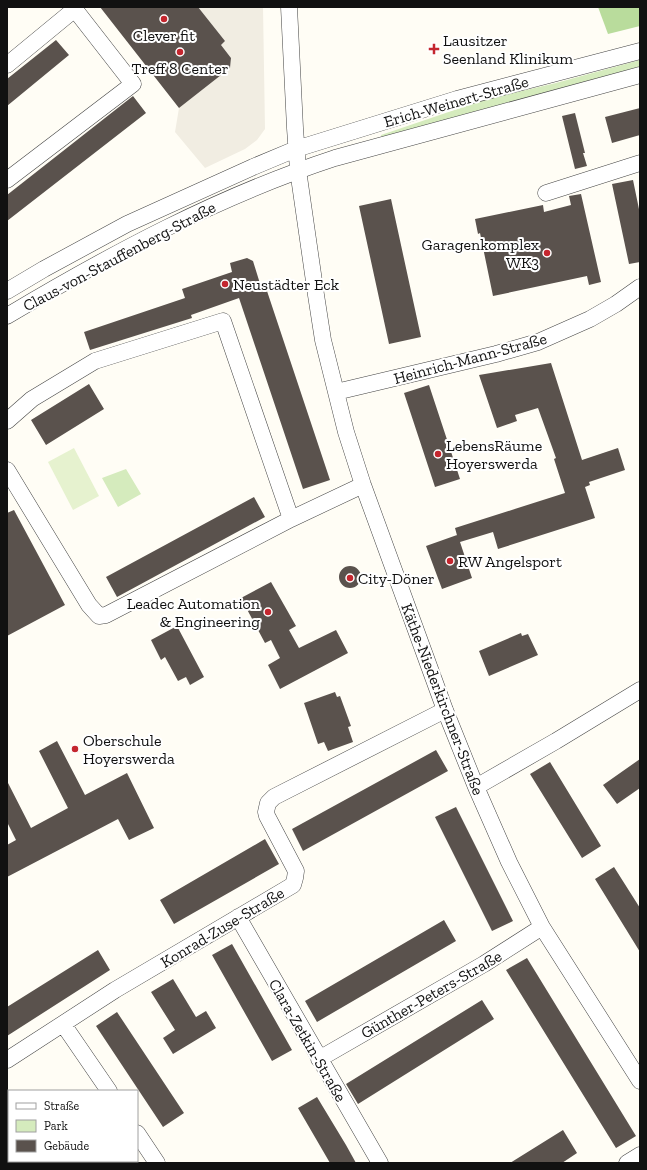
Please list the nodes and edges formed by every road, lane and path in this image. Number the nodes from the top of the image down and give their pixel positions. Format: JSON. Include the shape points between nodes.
{"nodes":[{"id":1,"x":289,"y":7,"type":"edge"},
{"id":2,"x":74,"y":8,"type":"edge"},
{"id":3,"x":640,"y":51,"type":"edge"},
{"id":4,"x":7,"y":65,"type":"edge"},
{"id":5,"x":640,"y":76,"type":"edge"},
{"id":6,"x":296,"y":149,"type":"junction"},
{"id":7,"x":640,"y":163,"type":"edge"},
{"id":8,"x":298,"y":170,"type":"junction"},
{"id":9,"x":7,"y":180,"type":"edge"},
{"id":10,"x":546,"y":193,"type":"dead end"},
{"id":11,"x":640,"y":287,"type":"edge"},
{"id":12,"x":7,"y":291,"type":"edge"},
{"id":13,"x":7,"y":316,"type":"edge"},
{"id":14,"x":336,"y":392,"type":"junction"},
{"id":15,"x":7,"y":421,"type":"edge"},
{"id":16,"x":7,"y":470,"type":"edge"},
{"id":17,"x":363,"y":484,"type":"junction"},
{"id":18,"x":291,"y":519,"type":"junction"},
{"id":19,"x":640,"y":690,"type":"edge"},
{"id":20,"x":445,"y":710,"type":"junction"},
{"id":21,"x":476,"y":787,"type":"junction"},
{"id":22,"x":238,"y":917,"type":"junction"},
{"id":23,"x":542,"y":927,"type":"junction"},
{"id":24,"x":63,"y":1024,"type":"junction"},
{"id":25,"x":319,"y":1059,"type":"junction"},
{"id":26,"x":7,"y":1060,"type":"edge"},
{"id":27,"x":640,"y":1081,"type":"edge"},
{"id":28,"x":108,"y":1090,"type":"edge"},
{"id":29,"x":138,"y":1135,"type":"edge"},
{"id":30,"x":640,"y":1155,"type":"edge"},
{"id":31,"x":156,"y":1163,"type":"edge"},
{"id":32,"x":380,"y":1163,"type":"edge"},
{"id":33,"x":627,"y":1163,"type":"edge"}],
"edges":[{"from":1,"to":6,"type":"street","name":"Käthe-Niederkirchner-Straße"},
{"from":2,"to":4,"type":"street"},
{"from":2,"to":9,"type":"street","via":[[133,84]]},
{"from":3,"to":6,"type":"street","name":"Erich-Weinert-Straße","via":[[457,99]]},
{"from":5,"to":8,"type":"street","name":"Erich-Weinert-Straße"},
{"from":6,"to":8,"type":"street","name":"Käthe-Niederkirchner-Straße"},
{"from":6,"to":12,"type":"street","name":"Claus-von-Stauffenberg-Straße","via":[[127,224]]},
{"from":7,"to":10,"type":"street"},
{"from":8,"to":13,"type":"street","name":"Claus-von-Stauffenberg-Straße","via":[[193,214],[52,289]]},
{"from":8,"to":14,"type":"street","name":"Käthe-Niederkirchner-Straße","via":[[323,340]]},
{"from":11,"to":14,"type":"street","name":"Heinrich-Mann-Straße","via":[[590,319],[538,342]]},
{"from":14,"to":17,"type":"street","name":"Käthe-Niederkirchner-Straße"},
{"from":15,"to":18,"type":"street","via":[[32,399],[95,361],[223,320]]},
{"from":16,"to":18,"type":"street","via":[[89,605],[99,616],[106,615]]},
{"from":17,"to":18,"type":"street"},
{"from":17,"to":20,"type":"street","name":"Käthe-Niederkirchner-Straße"},
{"from":19,"to":21,"type":"street"},
{"from":20,"to":21,"type":"street","name":"Käthe-Niederkirchner-Straße"},
{"from":20,"to":22,"type":"street","name":"Konrad-Zuse-Straße","via":[[274,797],[268,803],[266,812],[296,871],[294,882],[293,885]]},
{"from":21,"to":23,"type":"street","name":"Käthe-Niederkirchner-Straße","via":[[509,862]]},
{"from":22,"to":24,"type":"street","name":"Konrad-Zuse-Straße"},
{"from":22,"to":25,"type":"street","name":"Clara-Zetkin-Straße"},
{"from":23,"to":25,"type":"street","name":"Günther-Peters-Straße","via":[[484,964]]},
{"from":23,"to":27,"type":"street","name":"Käthe-Niederkirchner-Straße"},
{"from":24,"to":26,"type":"street","name":"Konrad-Zuse-Straße"},
{"from":24,"to":28,"type":"street"},
{"from":25,"to":32,"type":"street","name":"Clara-Zetkin-Straße"},
{"from":29,"to":31,"type":"street"},
{"from":30,"to":33,"type":"street"}]}
